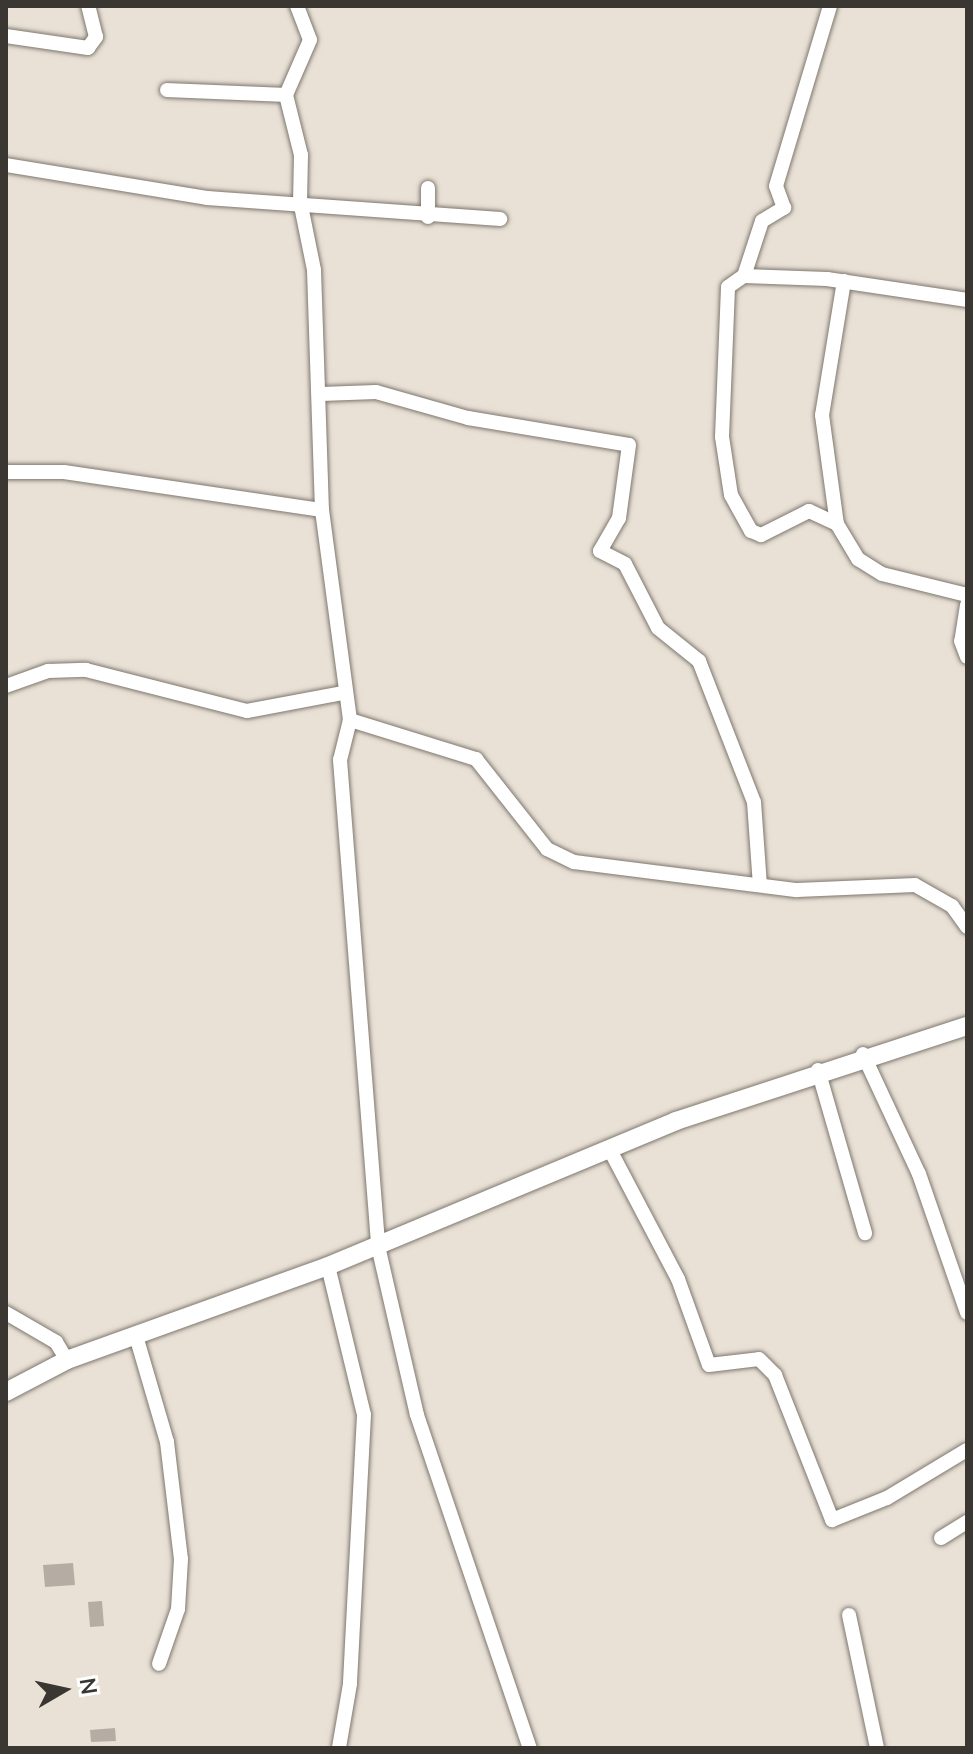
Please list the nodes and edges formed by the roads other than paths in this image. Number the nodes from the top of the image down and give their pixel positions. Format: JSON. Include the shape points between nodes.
{"nodes":[{"id":1,"x":88,"y":6,"type":"edge"},
{"id":2,"x":297,"y":6,"type":"edge"},
{"id":3,"x":830,"y":6,"type":"edge"},
{"id":4,"x":6,"y":36,"type":"edge"},
{"id":5,"x":167,"y":90,"type":"dead end"},
{"id":6,"x":286,"y":95,"type":"junction"},
{"id":7,"x":6,"y":165,"type":"edge"},
{"id":8,"x":428,"y":188,"type":"dead end"},
{"id":9,"x":300,"y":201,"type":"junction"},
{"id":10,"x":428,"y":217,"type":"junction"},
{"id":11,"x":500,"y":219,"type":"dead end"},
{"id":12,"x":744,"y":276,"type":"junction"},
{"id":13,"x":844,"y":281,"type":"junction"},
{"id":14,"x":967,"y":300,"type":"edge"},
{"id":15,"x":321,"y":394,"type":"junction"},
{"id":16,"x":6,"y":472,"type":"edge"},
{"id":17,"x":322,"y":510,"type":"junction"},
{"id":18,"x":837,"y":524,"type":"junction"},
{"id":19,"x":967,"y":595,"type":"edge"},
{"id":20,"x":967,"y":605,"type":"edge"},
{"id":21,"x":967,"y":657,"type":"edge"},
{"id":22,"x":6,"y":686,"type":"edge"},
{"id":23,"x":343,"y":693,"type":"junction"},
{"id":24,"x":350,"y":720,"type":"junction"},
{"id":25,"x":760,"y":885,"type":"junction"},
{"id":26,"x":967,"y":927,"type":"edge"},
{"id":27,"x":967,"y":1026,"type":"edge"},
{"id":28,"x":863,"y":1054,"type":"junction"},
{"id":29,"x":818,"y":1070,"type":"junction"},
{"id":30,"x":610,"y":1150,"type":"junction"},
{"id":31,"x":865,"y":1233,"type":"dead end"},
{"id":32,"x":378,"y":1246,"type":"junction"},
{"id":33,"x":328,"y":1266,"type":"junction"},
{"id":34,"x":6,"y":1313,"type":"edge"},
{"id":35,"x":967,"y":1313,"type":"edge"},
{"id":36,"x":136,"y":1336,"type":"junction"},
{"id":37,"x":67,"y":1360,"type":"junction"},
{"id":38,"x":6,"y":1392,"type":"edge"},
{"id":39,"x":967,"y":1450,"type":"edge"},
{"id":40,"x":967,"y":1522,"type":"edge"},
{"id":41,"x":941,"y":1538,"type":"dead end"},
{"id":42,"x":849,"y":1615,"type":"dead end"},
{"id":43,"x":159,"y":1664,"type":"dead end"},
{"id":44,"x":339,"y":1748,"type":"edge"},
{"id":45,"x":530,"y":1748,"type":"edge"},
{"id":46,"x":877,"y":1748,"type":"edge"}],
"edges":[{"from":1,"to":4,"type":"street","via":[[96,37],[88,48]]},
{"from":2,"to":6,"type":"street","via":[[310,40]]},
{"from":3,"to":12,"type":"street","via":[[776,186],[784,208],[762,221]]},
{"from":5,"to":6,"type":"street"},
{"from":6,"to":9,"type":"street","via":[[303,166]]},
{"from":7,"to":9,"type":"street","via":[[101,186]]},
{"from":8,"to":10,"type":"street"},
{"from":9,"to":10,"type":"street"},
{"from":9,"to":15,"type":"street","via":[[314,270]]},
{"from":10,"to":11,"type":"street"},
{"from":12,"to":13,"type":"street"},
{"from":12,"to":18,"type":"street","via":[[728,287],[726,300],[722,437],[731,495],[751,531],[761,535],[809,511]]},
{"from":13,"to":14,"type":"street"},
{"from":13,"to":18,"type":"street","via":[[822,415]]},
{"from":15,"to":17,"type":"street"},
{"from":15,"to":25,"type":"street","via":[[376,392],[468,418],[629,445],[619,518],[600,551],[625,564],[658,628],[699,661],[754,802]]},
{"from":16,"to":17,"type":"street","via":[[64,472]]},
{"from":17,"to":23,"type":"street"},
{"from":18,"to":19,"type":"street","via":[[858,559],[882,574]]},
{"from":20,"to":21,"type":"street","via":[[961,641]]},
{"from":22,"to":23,"type":"street","via":[[48,671],[86,670],[247,711]]},
{"from":23,"to":24,"type":"street"},
{"from":24,"to":25,"type":"street","via":[[476,759],[557,856]]},
{"from":24,"to":32,"type":"street","via":[[340,760]]},
{"from":25,"to":26,"type":"street","via":[[915,885],[952,906]]},
{"from":27,"to":28,"type":"street"},
{"from":28,"to":29,"type":"street"},
{"from":28,"to":35,"type":"street","via":[[919,1174]]},
{"from":29,"to":30,"type":"street"},
{"from":29,"to":31,"type":"street"},
{"from":30,"to":32,"type":"street"},
{"from":30,"to":39,"type":"street","via":[[678,1279],[709,1365],[759,1359],[775,1375],[832,1520],[887,1498]]},
{"from":32,"to":33,"type":"street"},
{"from":32,"to":45,"type":"street","via":[[430,1459]]},
{"from":33,"to":36,"type":"street"},
{"from":33,"to":44,"type":"street","via":[[364,1415],[350,1684]]},
{"from":34,"to":37,"type":"street","via":[[56,1342]]},
{"from":36,"to":37,"type":"street"},
{"from":36,"to":43,"type":"street","via":[[167,1442],[183,1582]]},
{"from":37,"to":38,"type":"street"},
{"from":40,"to":41,"type":"street"},
{"from":42,"to":46,"type":"street"}]}
